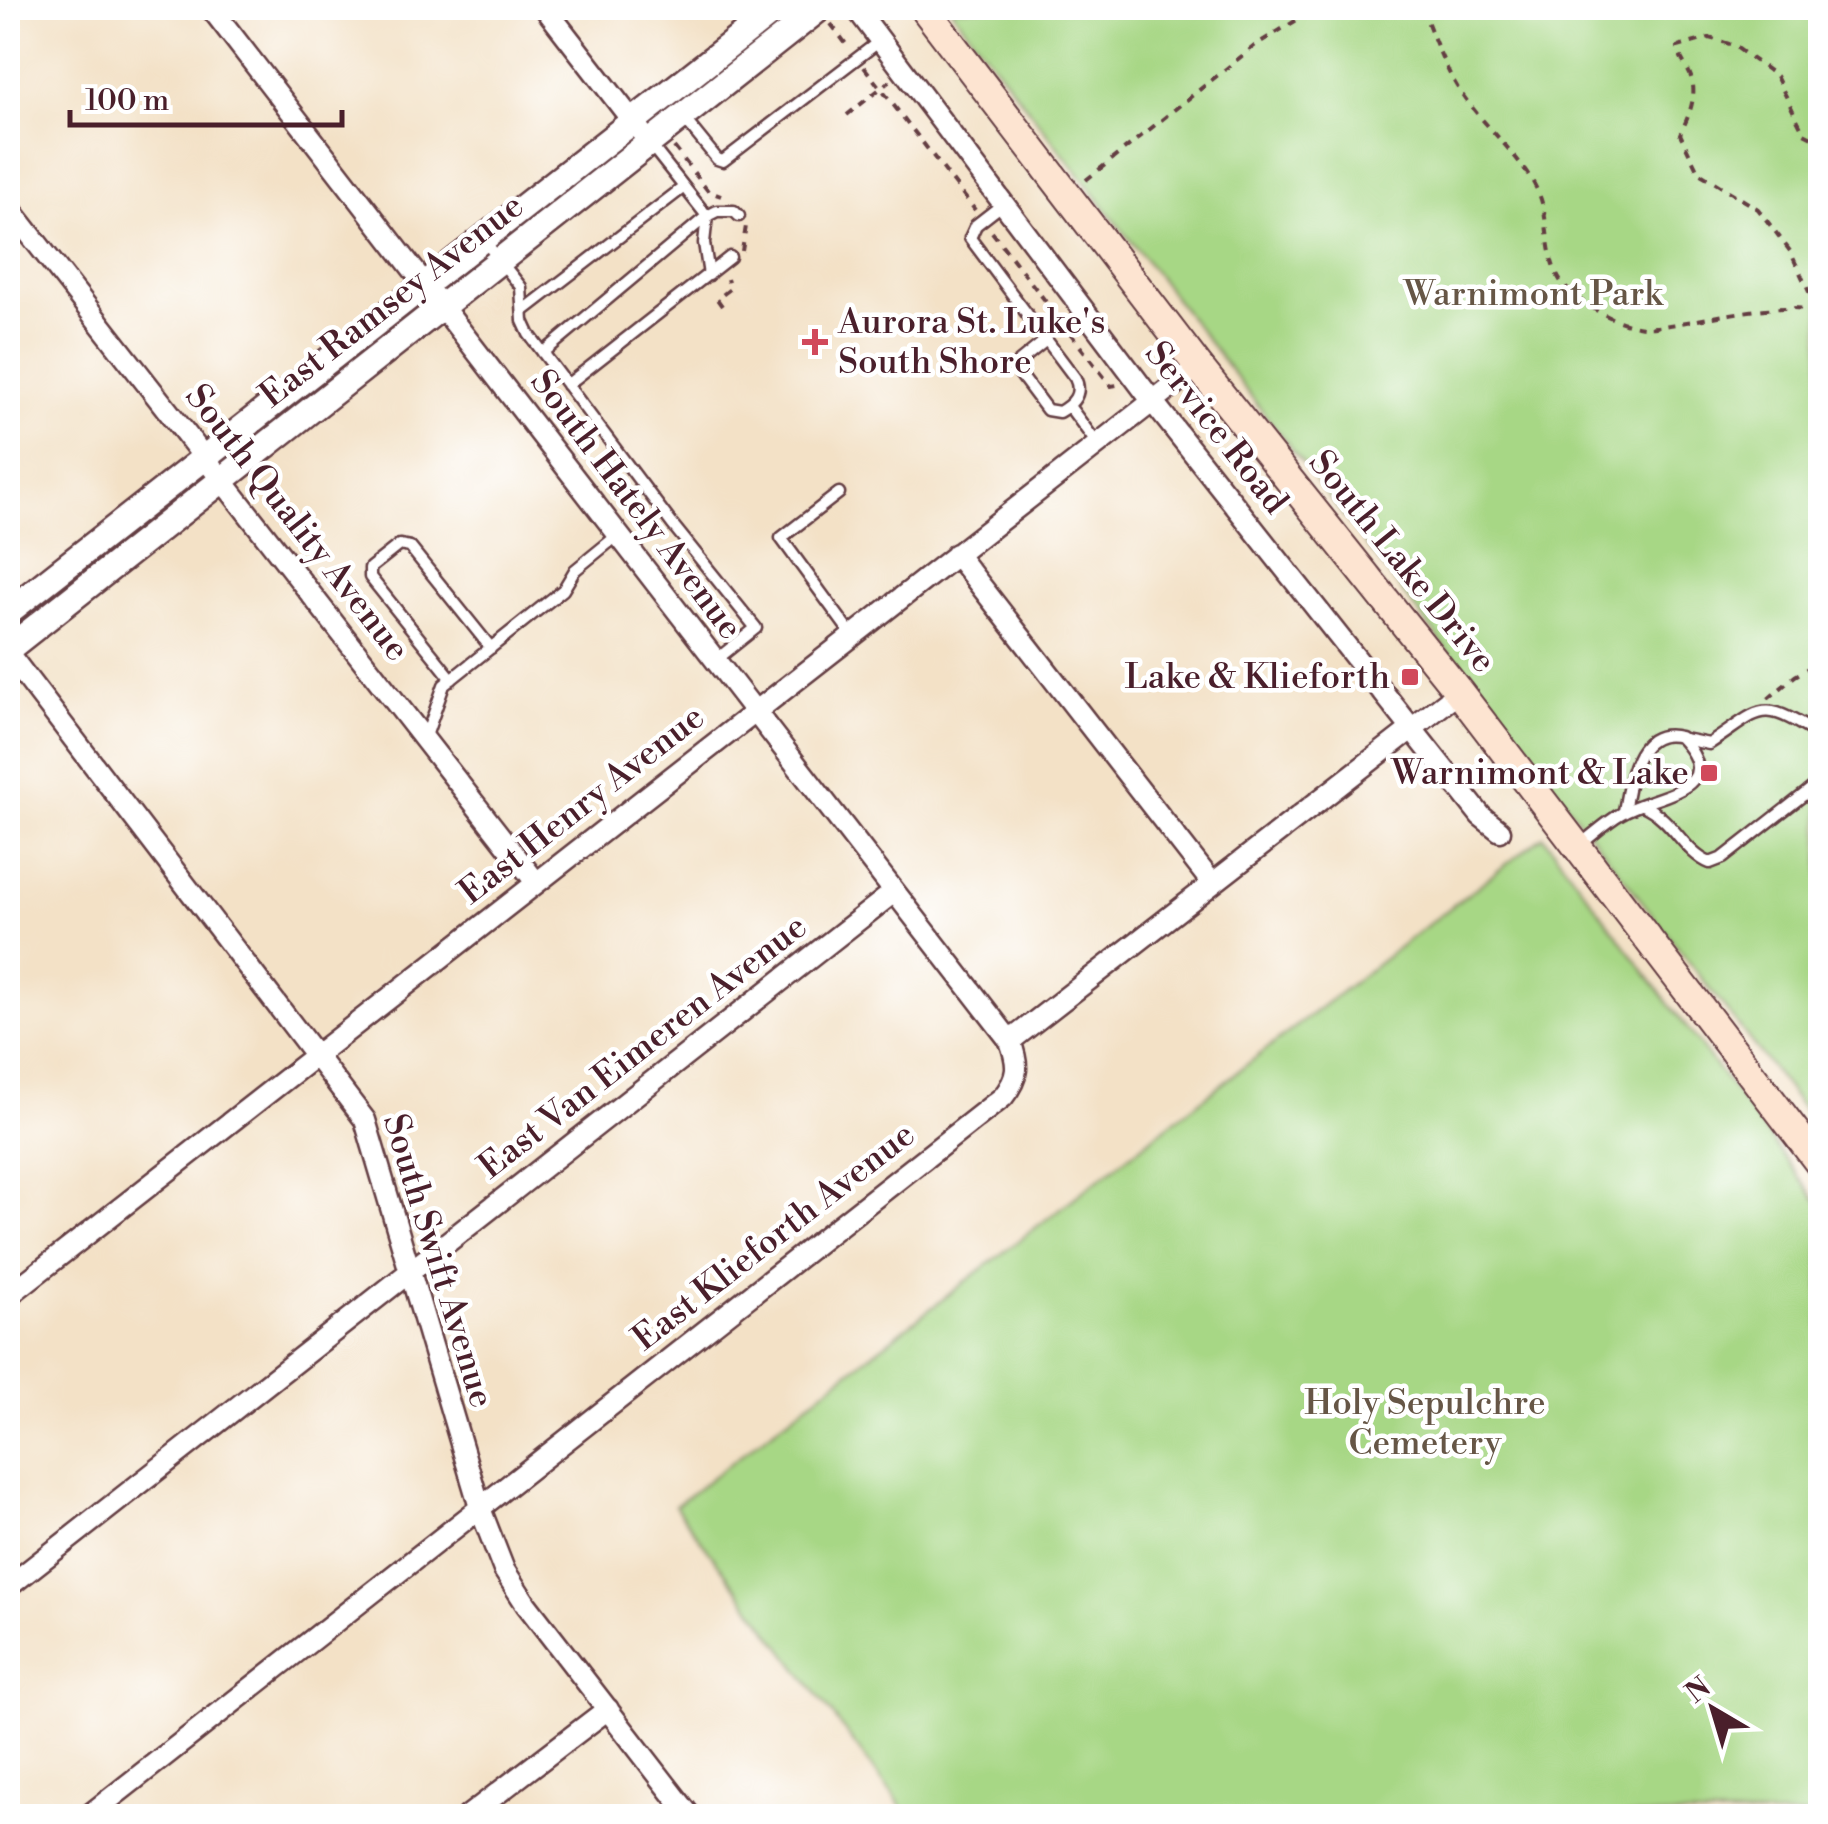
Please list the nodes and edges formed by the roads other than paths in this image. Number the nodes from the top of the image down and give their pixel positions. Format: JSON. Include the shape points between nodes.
{"nodes":[{"id":1,"x":211,"y":8,"type":"edge"},
{"id":2,"x":544,"y":8,"type":"edge"},
{"id":3,"x":777,"y":8,"type":"edge"},
{"id":4,"x":856,"y":8,"type":"edge"},
{"id":5,"x":924,"y":8,"type":"edge"},
{"id":6,"x":825,"y":15,"type":"edge"},
{"id":7,"x":881,"y":40,"type":"junction"},
{"id":8,"x":665,"y":96,"type":"junction"},
{"id":9,"x":682,"y":117,"type":"junction"},
{"id":10,"x":633,"y":121,"type":"junction"},
{"id":11,"x":649,"y":143,"type":"junction"},
{"id":12,"x":684,"y":187,"type":"junction"},
{"id":13,"x":1004,"y":204,"type":"junction"},
{"id":14,"x":8,"y":206,"type":"edge"},
{"id":15,"x":708,"y":216,"type":"junction"},
{"id":16,"x":739,"y":216,"type":"dead end"},
{"id":17,"x":482,"y":238,"type":"junction"},
{"id":18,"x":730,"y":257,"type":"dead end"},
{"id":19,"x":500,"y":261,"type":"junction"},
{"id":20,"x":709,"y":275,"type":"junction"},
{"id":21,"x":425,"y":282,"type":"junction"},
{"id":22,"x":444,"y":306,"type":"junction"},
{"id":23,"x":523,"y":310,"type":"junction"},
{"id":24,"x":1046,"y":340,"type":"junction"},
{"id":25,"x":543,"y":353,"type":"junction"},
{"id":26,"x":1198,"y":366,"type":"junction"},
{"id":27,"x":567,"y":385,"type":"junction"},
{"id":28,"x":1153,"y":402,"type":"junction"},
{"id":29,"x":1069,"y":406,"type":"junction"},
{"id":30,"x":1098,"y":444,"type":"junction"},
{"id":31,"x":204,"y":456,"type":"junction"},
{"id":32,"x":222,"y":479,"type":"junction"},
{"id":33,"x":839,"y":494,"type":"dead end"},
{"id":34,"x":618,"y":535,"type":"junction"},
{"id":35,"x":956,"y":554,"type":"junction"},
{"id":36,"x":8,"y":612,"type":"edge"},
{"id":37,"x":853,"y":636,"type":"junction"},
{"id":38,"x":491,"y":648,"type":"junction"},
{"id":39,"x":8,"y":651,"type":"edge"},
{"id":40,"x":714,"y":661,"type":"junction"},
{"id":41,"x":452,"y":679,"type":"junction"},
{"id":42,"x":1459,"y":692,"type":"junction"},
{"id":43,"x":755,"y":713,"type":"junction"},
{"id":44,"x":1412,"y":728,"type":"junction"},
{"id":45,"x":1820,"y":736,"type":"edge"},
{"id":46,"x":1680,"y":737,"type":"junction"},
{"id":47,"x":425,"y":739,"type":"junction"},
{"id":48,"x":1820,"y":782,"type":"edge"},
{"id":49,"x":1642,"y":805,"type":"junction"},
{"id":50,"x":1624,"y":811,"type":"junction"},
{"id":51,"x":1500,"y":831,"type":"dead end"},
{"id":52,"x":1576,"y":847,"type":"junction"},
{"id":53,"x":535,"y":881,"type":"junction"},
{"id":54,"x":1212,"y":883,"type":"junction"},
{"id":55,"x":894,"y":892,"type":"junction"},
{"id":56,"x":1010,"y":1041,"type":"junction"},
{"id":57,"x":316,"y":1052,"type":"junction"},
{"id":58,"x":1820,"y":1164,"type":"edge"},
{"id":59,"x":410,"y":1270,"type":"junction"},
{"id":60,"x":8,"y":1296,"type":"edge"},
{"id":61,"x":481,"y":1510,"type":"junction"},
{"id":62,"x":8,"y":1587,"type":"edge"},
{"id":63,"x":608,"y":1709,"type":"junction"},
{"id":64,"x":88,"y":1816,"type":"edge"},
{"id":65,"x":468,"y":1816,"type":"edge"},
{"id":66,"x":690,"y":1816,"type":"edge"}],
"edges":[{"from":1,"to":21,"type":"street","name":"South Hately Avenue"},
{"from":2,"to":10,"type":"street"},
{"from":3,"to":8,"type":"street","name":"East Ramsey Avenue"},
{"from":4,"to":7,"type":"street","name":"Service Road"},
{"from":5,"to":26,"type":"main road","name":"South Lake Drive"},
{"from":6,"to":9,"type":"street","name":"East Ramsey Avenue"},
{"from":7,"to":9,"type":"lane","via":[[723,161]]},
{"from":7,"to":13,"type":"street","name":"Service Road"},
{"from":8,"to":9,"type":"lane"},
{"from":8,"to":10,"type":"street","name":"East Ramsey Avenue"},
{"from":9,"to":11,"type":"street","name":"East Ramsey Avenue"},
{"from":10,"to":11,"type":"street"},
{"from":10,"to":17,"type":"street","name":"East Ramsey Avenue"},
{"from":11,"to":12,"type":"lane"},
{"from":11,"to":19,"type":"street","name":"East Ramsey Avenue"},
{"from":12,"to":15,"type":"lane"},
{"from":12,"to":23,"type":"lane"},
{"from":13,"to":24,"type":"lane","via":[[970,238]]},
{"from":13,"to":28,"type":"street","name":"Service Road"},
{"from":14,"to":31,"type":"street","name":"South Quality Avenue"},
{"from":15,"to":16,"type":"lane"},
{"from":15,"to":20,"type":"lane"},
{"from":15,"to":25,"type":"lane"},
{"from":17,"to":19,"type":"lane"},
{"from":17,"to":21,"type":"street","name":"East Ramsey Avenue"},
{"from":18,"to":20,"type":"lane"},
{"from":19,"to":22,"type":"street","name":"East Ramsey Avenue"},
{"from":19,"to":23,"type":"lane","via":[[521,287]]},
{"from":20,"to":27,"type":"lane"},
{"from":21,"to":22,"type":"street","name":"South Hately Avenue"},
{"from":21,"to":31,"type":"street","name":"East Ramsey Avenue"},
{"from":22,"to":32,"type":"street","name":"East Ramsey Avenue"},
{"from":22,"to":34,"type":"street","name":"South Hately Avenue"},
{"from":23,"to":25,"type":"lane","via":[[523,322]]},
{"from":24,"to":29,"type":"lane","via":[[1078,384]]},
{"from":24,"to":29,"type":"lane","via":[[1014,366],[1047,410]]},
{"from":25,"to":27,"type":"lane"},
{"from":26,"to":28,"type":"street","name":"East Henry Avenue"},
{"from":26,"to":42,"type":"main road","name":"South Lake Drive"},
{"from":27,"to":40,"type":"lane","via":[[756,628]]},
{"from":28,"to":30,"type":"street","name":"East Henry Avenue"},
{"from":28,"to":44,"type":"street","name":"Service Road"},
{"from":29,"to":30,"type":"lane"},
{"from":30,"to":35,"type":"street","name":"East Henry Avenue"},
{"from":31,"to":32,"type":"street","name":"South Quality Avenue"},
{"from":31,"to":36,"type":"street","name":"East Ramsey Avenue"},
{"from":32,"to":39,"type":"street","name":"East Ramsey Avenue"},
{"from":32,"to":47,"type":"street","name":"South Quality Avenue"},
{"from":33,"to":37,"type":"lane","via":[[781,538]]},
{"from":34,"to":38,"type":"lane"},
{"from":34,"to":40,"type":"street","name":"South Hately Avenue"},
{"from":35,"to":37,"type":"street","name":"East Henry Avenue"},
{"from":35,"to":54,"type":"street"},
{"from":37,"to":43,"type":"street","name":"East Henry Avenue"},
{"from":38,"to":41,"type":"lane"},
{"from":38,"to":41,"type":"lane","via":[[410,547],[399,545],[370,568],[370,577]]},
{"from":39,"to":57,"type":"street","name":"South Swift Avenue"},
{"from":40,"to":43,"type":"street","name":"South Hately Avenue"},
{"from":41,"to":47,"type":"lane"},
{"from":42,"to":44,"type":"street"},
{"from":42,"to":52,"type":"main road","name":"South Lake Drive"},
{"from":43,"to":53,"type":"street","name":"East Henry Avenue"},
{"from":43,"to":55,"type":"street","name":"South Hately Avenue"},
{"from":44,"to":51,"type":"street","name":"Service Road"},
{"from":44,"to":54,"type":"street"},
{"from":45,"to":46,"type":"lane","via":[[1768,710],[1709,744]]},
{"from":46,"to":49,"type":"lane","via":[[1696,759],[1696,774],[1684,790]]},
{"from":46,"to":50,"type":"lane","via":[[1668,734],[1642,748]]},
{"from":47,"to":53,"type":"street","name":"South Quality Avenue"},
{"from":48,"to":49,"type":"lane","via":[[1710,863],[1660,813]]},
{"from":49,"to":50,"type":"lane"},
{"from":50,"to":52,"type":"lane"},
{"from":52,"to":58,"type":"main road","name":"South Lake Drive"},
{"from":53,"to":57,"type":"street","name":"East Henry Avenue"},
{"from":54,"to":56,"type":"street"},
{"from":55,"to":56,"type":"street","name":"South Hately Avenue"},
{"from":55,"to":59,"type":"street","name":"East Van Eimeren Avenue"},
{"from":56,"to":61,"type":"street","name":"East Klieforth Avenue","via":[[1017,1079],[1003,1097]]},
{"from":57,"to":59,"type":"street","name":"South Swift Avenue","via":[[364,1120]]},
{"from":57,"to":60,"type":"street","name":"East Henry Avenue"},
{"from":59,"to":61,"type":"street","name":"South Swift Avenue"},
{"from":59,"to":62,"type":"street","name":"East Van Eimeren Avenue"},
{"from":61,"to":63,"type":"street","name":"South Swift Avenue","via":[[504,1570]]},
{"from":61,"to":64,"type":"street","name":"East Klieforth Avenue"},
{"from":63,"to":65,"type":"street"},
{"from":63,"to":66,"type":"street","name":"South Swift Avenue"}]}
